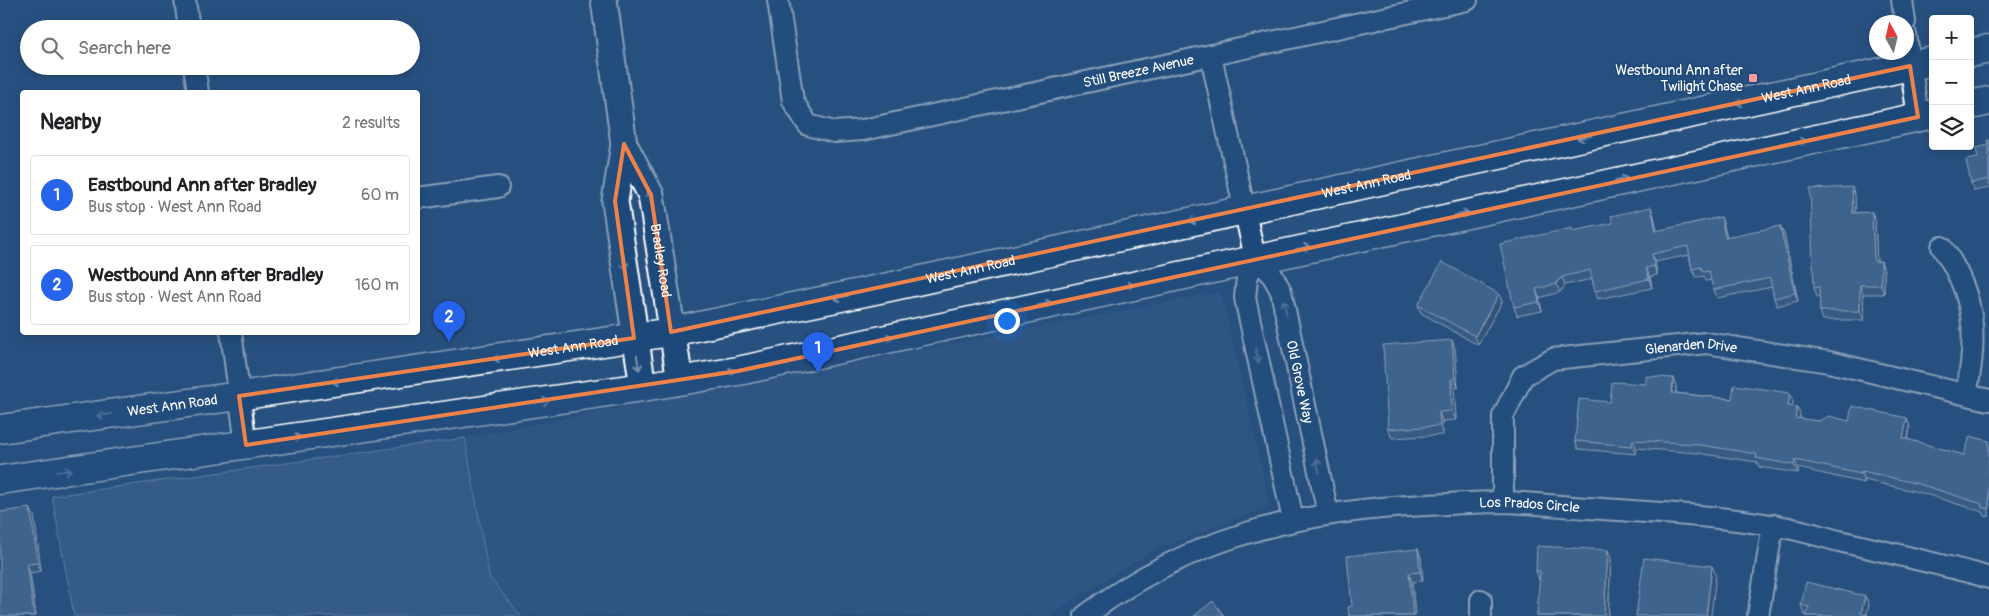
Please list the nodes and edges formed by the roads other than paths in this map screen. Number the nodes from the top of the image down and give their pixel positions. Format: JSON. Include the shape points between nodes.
{"nodes":[{"id":1,"x":185,"y":0,"type":"edge"},
{"id":2,"x":604,"y":0,"type":"edge"},
{"id":3,"x":778,"y":0,"type":"edge"},
{"id":4,"x":1468,"y":0,"type":"edge"},
{"id":5,"x":1902,"y":0,"type":"edge"},
{"id":6,"x":1904,"y":15,"type":"edge"},
{"id":7,"x":188,"y":20,"type":"edge"},
{"id":8,"x":1989,"y":49,"type":"edge"},
{"id":9,"x":1914,"y":50,"type":"edge"},
{"id":10,"x":1974,"y":52,"type":"edge"},
{"id":11,"x":1211,"y":56,"type":"junction"},
{"id":12,"x":1922,"y":64,"type":"edge"},
{"id":13,"x":195,"y":75,"type":"edge"},
{"id":14,"x":198,"y":90,"type":"edge"},
{"id":15,"x":1989,"y":101,"type":"edge"},
{"id":16,"x":1974,"y":105,"type":"edge"},
{"id":17,"x":1925,"y":115,"type":"edge"},
{"id":18,"x":624,"y":144,"type":"junction"},
{"id":19,"x":498,"y":187,"type":"dead end"},
{"id":20,"x":420,"y":198,"type":"edge"},
{"id":21,"x":1244,"y":210,"type":"junction"},
{"id":22,"x":1942,"y":247,"type":"dead end"},
{"id":23,"x":1255,"y":258,"type":"junction"},
{"id":24,"x":671,"y":332,"type":"junction"},
{"id":25,"x":230,"y":335,"type":"edge"},
{"id":26,"x":634,"y":338,"type":"junction"},
{"id":27,"x":680,"y":381,"type":"junction"},
{"id":28,"x":642,"y":387,"type":"junction"},
{"id":29,"x":1966,"y":394,"type":"junction"},
{"id":30,"x":239,"y":396,"type":"junction"},
{"id":31,"x":1989,"y":400,"type":"edge"},
{"id":32,"x":0,"y":429,"type":"edge"},
{"id":33,"x":246,"y":446,"type":"junction"},
{"id":34,"x":0,"y":480,"type":"edge"},
{"id":35,"x":1503,"y":502,"type":"junction"},
{"id":36,"x":1328,"y":514,"type":"junction"},
{"id":37,"x":1293,"y":520,"type":"junction"},
{"id":38,"x":1773,"y":525,"type":"junction"},
{"id":39,"x":1989,"y":578,"type":"edge"},
{"id":40,"x":1085,"y":616,"type":"edge"},
{"id":41,"x":1758,"y":616,"type":"edge"}],
"edges":[{"from":1,"to":7,"type":"street"},
{"from":2,"to":18,"type":"street","name":"Bradley Road"},
{"from":3,"to":11,"type":"street","name":"Still Breeze Avenue","via":[[793,101],[808,125],[834,132],[863,130]]},
{"from":4,"to":11,"type":"street","name":"Still Breeze Avenue"},
{"from":5,"to":6,"type":"street"},
{"from":8,"to":10,"type":"main road"},
{"from":9,"to":12,"type":"street"},
{"from":11,"to":21,"type":"street"},
{"from":12,"to":17,"type":"street"},
{"from":12,"to":21,"type":"main road","name":"West Ann Road","one_way":true},
{"from":13,"to":14,"type":"street"},
{"from":15,"to":16,"type":"main road"},
{"from":23,"to":17,"type":"main road","one_way":true},
{"from":24,"to":18,"type":"street","name":"Bradley Road","one_way":true,"via":[[651,194]]},
{"from":18,"to":26,"type":"street","name":"Bradley Road","one_way":true,"via":[[615,201]]},
{"from":19,"to":20,"type":"street"},
{"from":21,"to":23,"type":"street"},
{"from":21,"to":24,"type":"main road","name":"West Ann Road","one_way":true},
{"from":22,"to":29,"type":"street","via":[[1960,276],[1973,324],[1973,358]]},
{"from":27,"to":23,"type":"main road","one_way":true},
{"from":36,"to":23,"type":"street","name":"Old Grove Way","one_way":true,"via":[[1281,291],[1271,273]]},
{"from":23,"to":37,"type":"street","one_way":true,"via":[[1247,278],[1245,298]]},
{"from":24,"to":26,"type":"main road","name":"West Ann Road"},
{"from":24,"to":27,"type":"street","name":"Bradley Road"},
{"from":25,"to":30,"type":"street"},
{"from":26,"to":28,"type":"street","name":"Bradley Road","one_way":true},
{"from":26,"to":30,"type":"main road","name":"West Ann Road","one_way":true},
{"from":27,"to":28,"type":"main road"},
{"from":33,"to":28,"type":"main road","one_way":true},
{"from":29,"to":31,"type":"street","name":"Glenarden Drive"},
{"from":29,"to":35,"type":"street","name":"Glenarden Drive","via":[[1829,362],[1706,343],[1553,359],[1523,376],[1503,416]]},
{"from":30,"to":32,"type":"main road","name":"West Ann Road","one_way":true},
{"from":30,"to":33,"type":"street"},
{"from":34,"to":33,"type":"main road","one_way":true},
{"from":35,"to":36,"type":"street","name":"Los Prados Circle"},
{"from":35,"to":38,"type":"street","name":"Los Prados Circle","via":[[1657,512]]},
{"from":36,"to":37,"type":"street","name":"Los Prados Circle"},
{"from":37,"to":40,"type":"street","name":"Los Prados Circle","via":[[1238,535],[1186,556],[1136,582]]},
{"from":38,"to":39,"type":"street","name":"Los Prados Circle"},
{"from":38,"to":41,"type":"street"}]}
